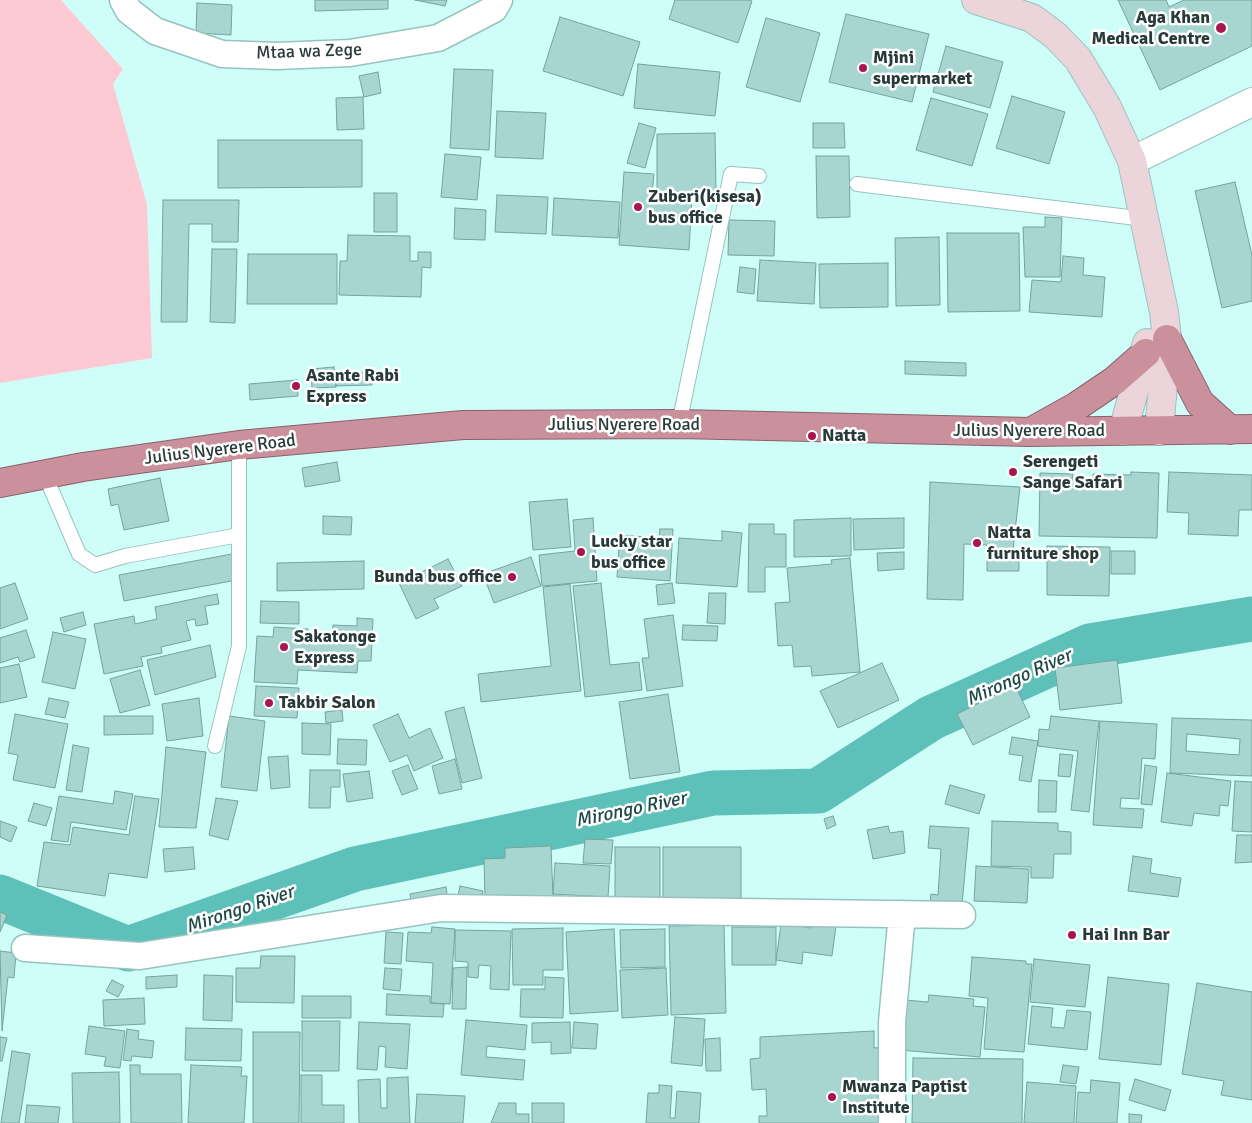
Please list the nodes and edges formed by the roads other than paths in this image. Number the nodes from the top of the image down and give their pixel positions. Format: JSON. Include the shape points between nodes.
{"nodes":[{"id":1,"x":123,"y":0,"type":"edge"},
{"id":2,"x":499,"y":0,"type":"edge"},
{"id":3,"x":976,"y":0,"type":"edge"},
{"id":4,"x":1252,"y":102,"type":"edge"},
{"id":5,"x":1132,"y":161,"type":"junction"},
{"id":6,"x":759,"y":176,"type":"dead end"},
{"id":7,"x":857,"y":184,"type":"dead end"},
{"id":8,"x":1145,"y":219,"type":"junction"},
{"id":9,"x":1156,"y":346,"type":"junction"},
{"id":10,"x":679,"y":424,"type":"junction"},
{"id":11,"x":1241,"y":430,"type":"edge"},
{"id":12,"x":1123,"y":431,"type":"junction"},
{"id":13,"x":1158,"y":431,"type":"junction"},
{"id":14,"x":1030,"y":432,"type":"junction"},
{"id":15,"x":238,"y":445,"type":"junction"},
{"id":16,"x":45,"y":475,"type":"junction"},
{"id":17,"x":0,"y":483,"type":"edge"},
{"id":18,"x":239,"y":535,"type":"junction"},
{"id":19,"x":215,"y":746,"type":"dead end"},
{"id":20,"x":902,"y":914,"type":"junction"},
{"id":21,"x":962,"y":915,"type":"dead end"},
{"id":22,"x":25,"y":948,"type":"dead end"},
{"id":23,"x":892,"y":1123,"type":"edge"}],
"edges":[{"from":1,"to":2,"type":"street","name":"Mtaa wa Zege","via":[[129,11],[155,31],[222,54],[277,56],[350,53],[438,38],[494,9]]},
{"from":3,"to":5,"type":"main road","via":[[1032,18],[1056,36],[1078,59],[1107,107]]},
{"from":4,"to":5,"type":"street"},
{"from":5,"to":8,"type":"main road"},
{"from":6,"to":10,"type":"lane","via":[[731,174]]},
{"from":7,"to":8,"type":"lane"},
{"from":8,"to":9,"type":"main road","via":[[1155,269]]},
{"from":9,"to":11,"type":"highway","via":[[1200,403]]},
{"from":9,"to":12,"type":"main road"},
{"from":9,"to":13,"type":"main road"},
{"from":9,"to":14,"type":"highway","via":[[1078,406]]},
{"from":10,"to":14,"type":"highway","name":"Julius Nyerere Road"},
{"from":10,"to":15,"type":"highway","name":"Julius Nyerere Road","via":[[463,425]]},
{"from":11,"to":13,"type":"highway","name":"Julius Nyerere Road"},
{"from":12,"to":13,"type":"highway","name":"Julius Nyerere Road"},
{"from":12,"to":14,"type":"highway","name":"Julius Nyerere Road"},
{"from":15,"to":16,"type":"highway","name":"Julius Nyerere Road"},
{"from":15,"to":18,"type":"lane"},
{"from":16,"to":17,"type":"highway","name":"Julius Nyerere Road"},
{"from":16,"to":18,"type":"lane","via":[[79,554],[95,565],[125,556]]},
{"from":18,"to":19,"type":"lane","via":[[239,646]]},
{"from":20,"to":21,"type":"street"},
{"from":20,"to":22,"type":"street","via":[[441,908],[140,956]]},
{"from":20,"to":23,"type":"street","via":[[892,1022]]}]}
